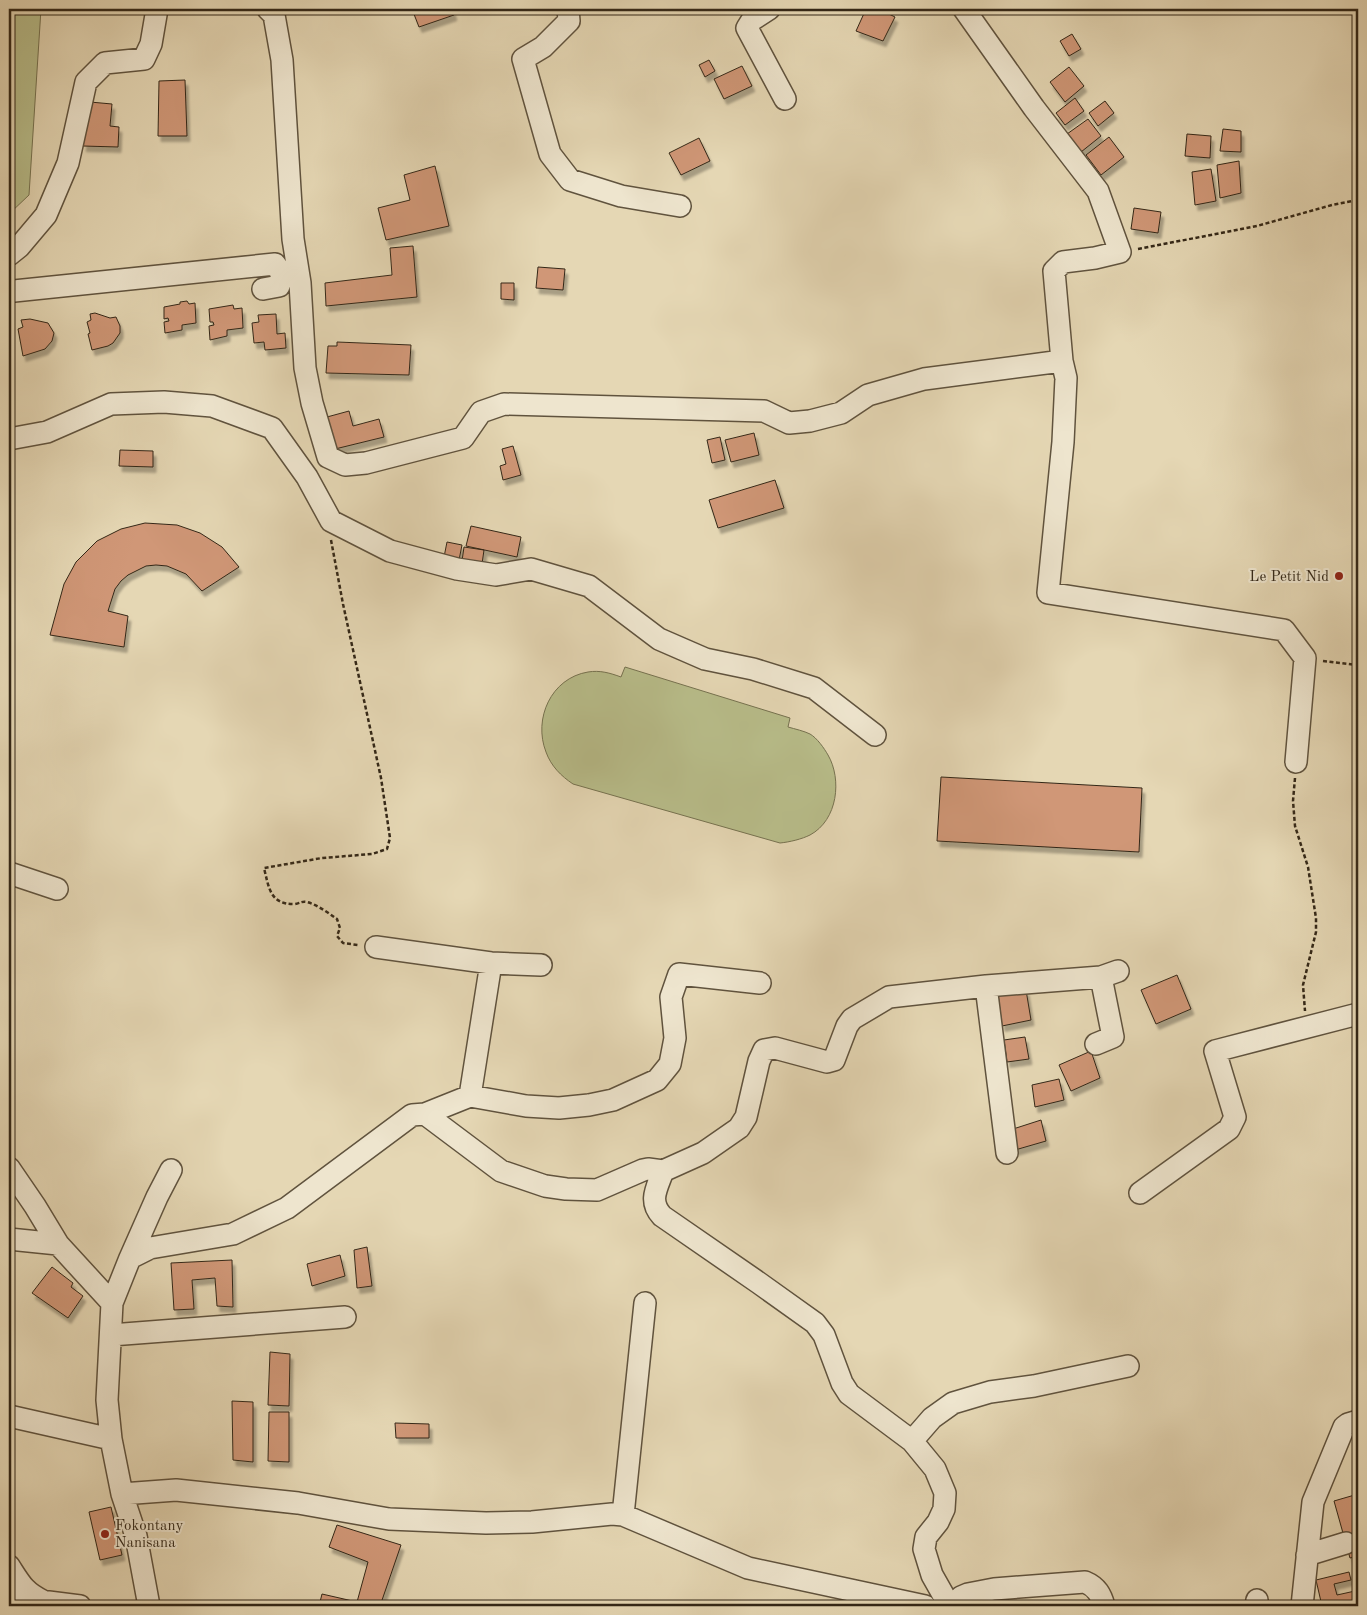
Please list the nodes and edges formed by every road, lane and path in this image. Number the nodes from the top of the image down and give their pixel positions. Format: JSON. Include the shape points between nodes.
{"nodes":[{"id":1,"x":157,"y":9,"type":"edge"},
{"id":2,"x":268,"y":9,"type":"edge"},
{"id":3,"x":568,"y":9,"type":"edge"},
{"id":4,"x":769,"y":9,"type":"edge"},
{"id":5,"x":964,"y":9,"type":"edge"},
{"id":6,"x":785,"y":99,"type":"dead end"},
{"id":7,"x":1358,"y":200,"type":"edge"},
{"id":8,"x":680,"y":206,"type":"dead end"},
{"id":9,"x":1120,"y":252,"type":"junction"},
{"id":10,"x":9,"y":255,"type":"edge"},
{"id":11,"x":264,"y":289,"type":"dead end"},
{"id":12,"x":9,"y":290,"type":"edge"},
{"id":13,"x":1062,"y":361,"type":"junction"},
{"id":14,"x":9,"y":439,"type":"edge"},
{"id":15,"x":331,"y":542,"type":"dead end"},
{"id":16,"x":1304,"y":658,"type":"junction"},
{"id":17,"x":1358,"y":665,"type":"edge"},
{"id":18,"x":875,"y":735,"type":"dead end"},
{"id":19,"x":1296,"y":762,"type":"joint"},
{"id":20,"x":9,"y":873,"type":"edge"},
{"id":21,"x":57,"y":890,"type":"dead end"},
{"id":22,"x":376,"y":947,"type":"joint"},
{"id":23,"x":490,"y":963,"type":"junction"},
{"id":24,"x":541,"y":965,"type":"dead end"},
{"id":25,"x":760,"y":983,"type":"dead end"},
{"id":26,"x":986,"y":986,"type":"junction"},
{"id":27,"x":1358,"y":1014,"type":"edge"},
{"id":28,"x":1306,"y":1027,"type":"junction"},
{"id":29,"x":1096,"y":1044,"type":"dead end"},
{"id":30,"x":470,"y":1096,"type":"junction"},
{"id":31,"x":425,"y":1114,"type":"junction"},
{"id":32,"x":1007,"y":1153,"type":"dead end"},
{"id":33,"x":9,"y":1168,"type":"edge"},
{"id":34,"x":171,"y":1170,"type":"dead end"},
{"id":35,"x":663,"y":1171,"type":"junction"},
{"id":36,"x":1140,"y":1193,"type":"dead end"},
{"id":37,"x":9,"y":1239,"type":"edge"},
{"id":38,"x":58,"y":1244,"type":"junction"},
{"id":39,"x":130,"y":1258,"type":"junction"},
{"id":40,"x":112,"y":1303,"type":"junction"},
{"id":41,"x":644,"y":1304,"type":"dead end"},
{"id":42,"x":345,"y":1317,"type":"dead end"},
{"id":43,"x":111,"y":1335,"type":"junction"},
{"id":44,"x":1128,"y":1366,"type":"dead end"},
{"id":45,"x":9,"y":1416,"type":"edge"},
{"id":46,"x":1358,"y":1421,"type":"edge"},
{"id":47,"x":111,"y":1439,"type":"junction"},
{"id":48,"x":912,"y":1440,"type":"junction"},
{"id":49,"x":122,"y":1494,"type":"junction"},
{"id":50,"x":622,"y":1515,"type":"junction"},
{"id":51,"x":1346,"y":1543,"type":"dead end"},
{"id":52,"x":1307,"y":1555,"type":"junction"},
{"id":53,"x":9,"y":1566,"type":"edge"},
{"id":54,"x":13,"y":1589,"type":"edge"},
{"id":55,"x":1308,"y":1601,"type":"edge"},
{"id":56,"x":80,"y":1606,"type":"edge"},
{"id":57,"x":149,"y":1606,"type":"edge"},
{"id":58,"x":924,"y":1606,"type":"edge"},
{"id":59,"x":943,"y":1606,"type":"edge"},
{"id":60,"x":953,"y":1606,"type":"edge"},
{"id":61,"x":1104,"y":1606,"type":"edge"}],
"edges":[{"from":1,"to":10,"type":"street","via":[[151,44],[144,59],[105,63],[86,82],[68,162],[46,216]]},
{"from":2,"to":13,"type":"street","via":[[274,15],[282,60],[305,368],[328,458],[333,461],[345,465],[366,463],[463,438],[482,412],[504,404],[764,411],[788,423],[841,413],[868,395],[924,379]]},
{"from":3,"to":8,"type":"street","via":[[569,21],[543,47],[523,59],[550,154],[570,180],[621,196]]},
{"from":4,"to":6,"type":"street","via":[[752,20],[747,28]]},
{"from":5,"to":9,"type":"street","via":[[1098,191]]},
{"from":7,"to":9,"type":"path","via":[[1257,226]]},
{"from":9,"to":13,"type":"street","via":[[1063,262],[1054,271]]},
{"from":11,"to":12,"type":"street","via":[[279,286],[282,274],[275,264]]},
{"from":13,"to":16,"type":"street","via":[[1066,378],[1063,442],[1048,593],[1284,630]]},
{"from":14,"to":18,"type":"street","via":[[47,432],[111,404],[164,402],[212,406],[272,428],[307,477],[331,521],[390,551],[457,569],[496,575],[531,569],[589,586],[659,639],[705,659],[753,669],[814,688]]},
{"from":15,"to":22,"type":"path","via":[[381,778],[390,838],[387,849],[372,854],[264,868],[270,894],[277,901],[313,904],[337,919],[340,928],[337,936],[342,943]]},
{"from":16,"to":17,"type":"path"},
{"from":16,"to":19,"type":"street"},
{"from":19,"to":28,"type":"path","via":[[1295,826],[1308,868],[1316,918],[1316,932],[1303,985]]},
{"from":20,"to":21,"type":"street"},
{"from":22,"to":23,"type":"street"},
{"from":23,"to":24,"type":"street"},
{"from":23,"to":30,"type":"street"},
{"from":25,"to":30,"type":"street","via":[[679,974],[671,997],[675,1038],[670,1064],[658,1080],[612,1100],[559,1108]]},
{"from":26,"to":29,"type":"street","via":[[1110,974],[1113,1037]]},
{"from":26,"to":32,"type":"street"},
{"from":26,"to":35,"type":"street","via":[[889,997],[852,1019],[834,1060],[827,1062],[775,1048],[764,1050],[746,1118],[739,1128],[703,1153]]},
{"from":27,"to":28,"type":"street"},
{"from":28,"to":36,"type":"street","via":[[1215,1051],[1235,1117],[1229,1128]]},
{"from":30,"to":31,"type":"street"},
{"from":31,"to":35,"type":"street","via":[[501,1171],[545,1186],[597,1190],[643,1170]]},
{"from":31,"to":39,"type":"street","via":[[412,1115],[287,1208],[233,1234],[150,1248]]},
{"from":33,"to":38,"type":"street"},
{"from":34,"to":39,"type":"street"},
{"from":35,"to":48,"type":"street","via":[[654,1201],[662,1216],[815,1324],[824,1335],[849,1394]]},
{"from":37,"to":38,"type":"street"},
{"from":38,"to":40,"type":"street"},
{"from":39,"to":40,"type":"street"},
{"from":40,"to":43,"type":"street"},
{"from":41,"to":50,"type":"street"},
{"from":42,"to":43,"type":"street"},
{"from":43,"to":47,"type":"street","via":[[107,1400]]},
{"from":44,"to":48,"type":"street","via":[[990,1392],[953,1403],[932,1418]]},
{"from":45,"to":47,"type":"street"},
{"from":46,"to":52,"type":"street","via":[[1344,1428],[1313,1502]]},
{"from":47,"to":49,"type":"street"},
{"from":48,"to":59,"type":"street","via":[[935,1469],[946,1493],[944,1509],[926,1537],[924,1550],[944,1598]]},
{"from":49,"to":50,"type":"street","via":[[176,1490],[298,1503],[389,1519],[476,1523]]},
{"from":49,"to":57,"type":"street","via":[[136,1536]]},
{"from":50,"to":58,"type":"street","via":[[748,1568]]},
{"from":51,"to":52,"type":"street"},
{"from":52,"to":55,"type":"street"},
{"from":53,"to":54,"type":"street"},
{"from":54,"to":56,"type":"street","via":[[44,1601]]},
{"from":60,"to":61,"type":"street","via":[[968,1594],[994,1589],[1085,1582],[1093,1585],[1102,1596]]}]}
